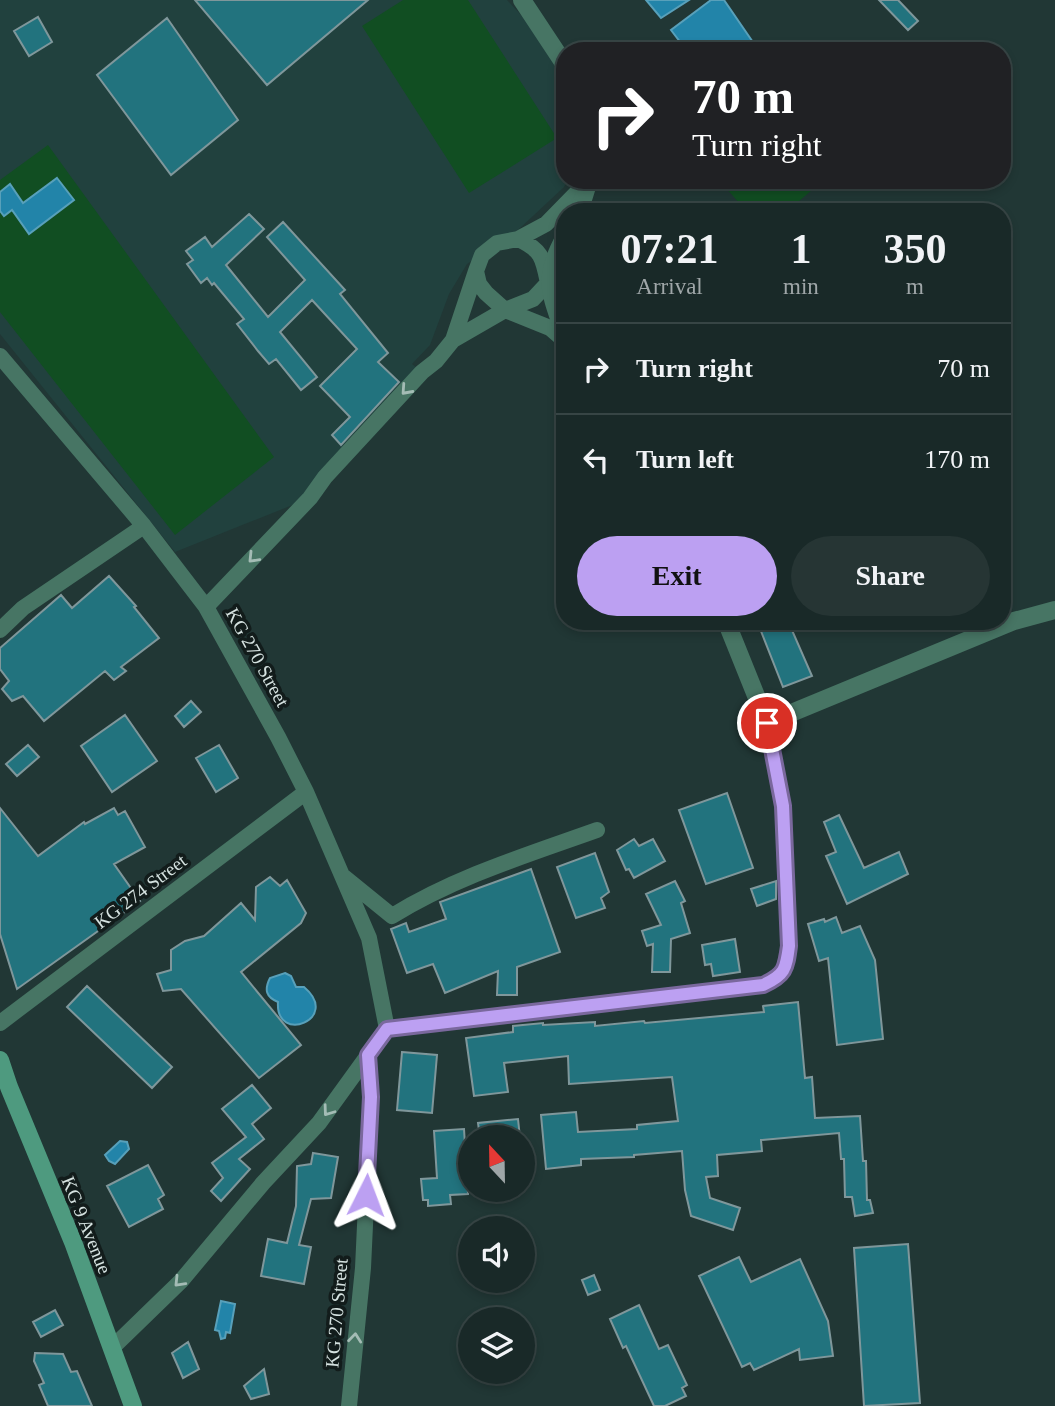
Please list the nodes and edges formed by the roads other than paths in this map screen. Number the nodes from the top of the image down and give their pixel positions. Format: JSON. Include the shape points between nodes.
{"nodes":[{"id":1,"x":522,"y":0,"type":"edge"},
{"id":2,"x":556,"y":51,"type":"edge"},
{"id":3,"x":580,"y":189,"type":"edge"},
{"id":4,"x":567,"y":203,"type":"edge"},
{"id":5,"x":556,"y":214,"type":"edge"},
{"id":6,"x":518,"y":239,"type":"junction"},
{"id":7,"x":556,"y":255,"type":"edge"},
{"id":8,"x":476,"y":271,"type":"junction"},
{"id":9,"x":548,"y":283,"type":"junction"},
{"id":10,"x":556,"y":309,"type":"edge"},
{"id":11,"x":505,"y":310,"type":"junction"},
{"id":12,"x":556,"y":332,"type":"edge"},
{"id":13,"x":453,"y":340,"type":"junction"},
{"id":14,"x":0,"y":356,"type":"edge"},
{"id":15,"x":144,"y":526,"type":"junction"},
{"id":16,"x":206,"y":607,"type":"junction"},
{"id":17,"x":1055,"y":610,"type":"edge"},
{"id":18,"x":1011,"y":622,"type":"edge"},
{"id":19,"x":0,"y":630,"type":"edge"},
{"id":20,"x":730,"y":630,"type":"edge"},
{"id":21,"x":992,"y":630,"type":"edge"},
{"id":22,"x":767,"y":723,"type":"junction"},
{"id":23,"x":306,"y":792,"type":"junction"},
{"id":24,"x":597,"y":830,"type":"dead end"},
{"id":25,"x":342,"y":875,"type":"junction"},
{"id":26,"x":0,"y":1023,"type":"edge"},
{"id":27,"x":387,"y":1029,"type":"junction"},
{"id":28,"x":368,"y":1055,"type":"junction"},
{"id":29,"x":0,"y":1060,"type":"edge"},
{"id":30,"x":113,"y":1347,"type":"junction"},
{"id":31,"x":352,"y":1403,"type":"edge"},
{"id":32,"x":132,"y":1406,"type":"edge"}],
"edges":[{"from":1,"to":2,"type":"street"},
{"from":3,"to":4,"type":"street"},
{"from":5,"to":6,"type":"street"},
{"from":6,"to":8,"type":"street","via":[[498,243],[482,255]]},
{"from":6,"to":9,"type":"street","via":[[534,247],[544,262]]},
{"from":7,"to":9,"type":"street"},
{"from":8,"to":11,"type":"street","via":[[479,284]]},
{"from":8,"to":13,"type":"street"},
{"from":9,"to":10,"type":"street"},
{"from":9,"to":11,"type":"street","via":[[533,299]]},
{"from":11,"to":12,"type":"street"},
{"from":11,"to":13,"type":"street"},
{"from":13,"to":16,"type":"street","one_way":true},
{"from":14,"to":15,"type":"street","name":"KG 270 Street"},
{"from":15,"to":16,"type":"street","name":"KG 270 Street"},
{"from":15,"to":19,"type":"street","via":[[23,608]]},
{"from":16,"to":23,"type":"street","name":"KG 270 Street"},
{"from":17,"to":18,"type":"street"},
{"from":20,"to":22,"type":"street"},
{"from":21,"to":22,"type":"street"},
{"from":22,"to":27,"type":"street","via":[[783,806],[789,946],[787,967],[778,978],[763,985]]},
{"from":23,"to":25,"type":"street","name":"KG 270 Street"},
{"from":23,"to":26,"type":"street","name":"KG 274 Street"},
{"from":24,"to":25,"type":"street","via":[[463,879],[392,916]]},
{"from":25,"to":27,"type":"street","name":"KG 270 Street","via":[[369,938]]},
{"from":27,"to":28,"type":"street"},
{"from":28,"to":30,"type":"street","one_way":true,"via":[[319,1123],[181,1281]]},
{"from":31,"to":28,"type":"street","name":"KG 270 Street","one_way":true,"via":[[371,1097]]},
{"from":29,"to":30,"type":"main road","name":"KG 9 Avenue"},
{"from":30,"to":32,"type":"main road","name":"KG 9 Avenue"}]}
